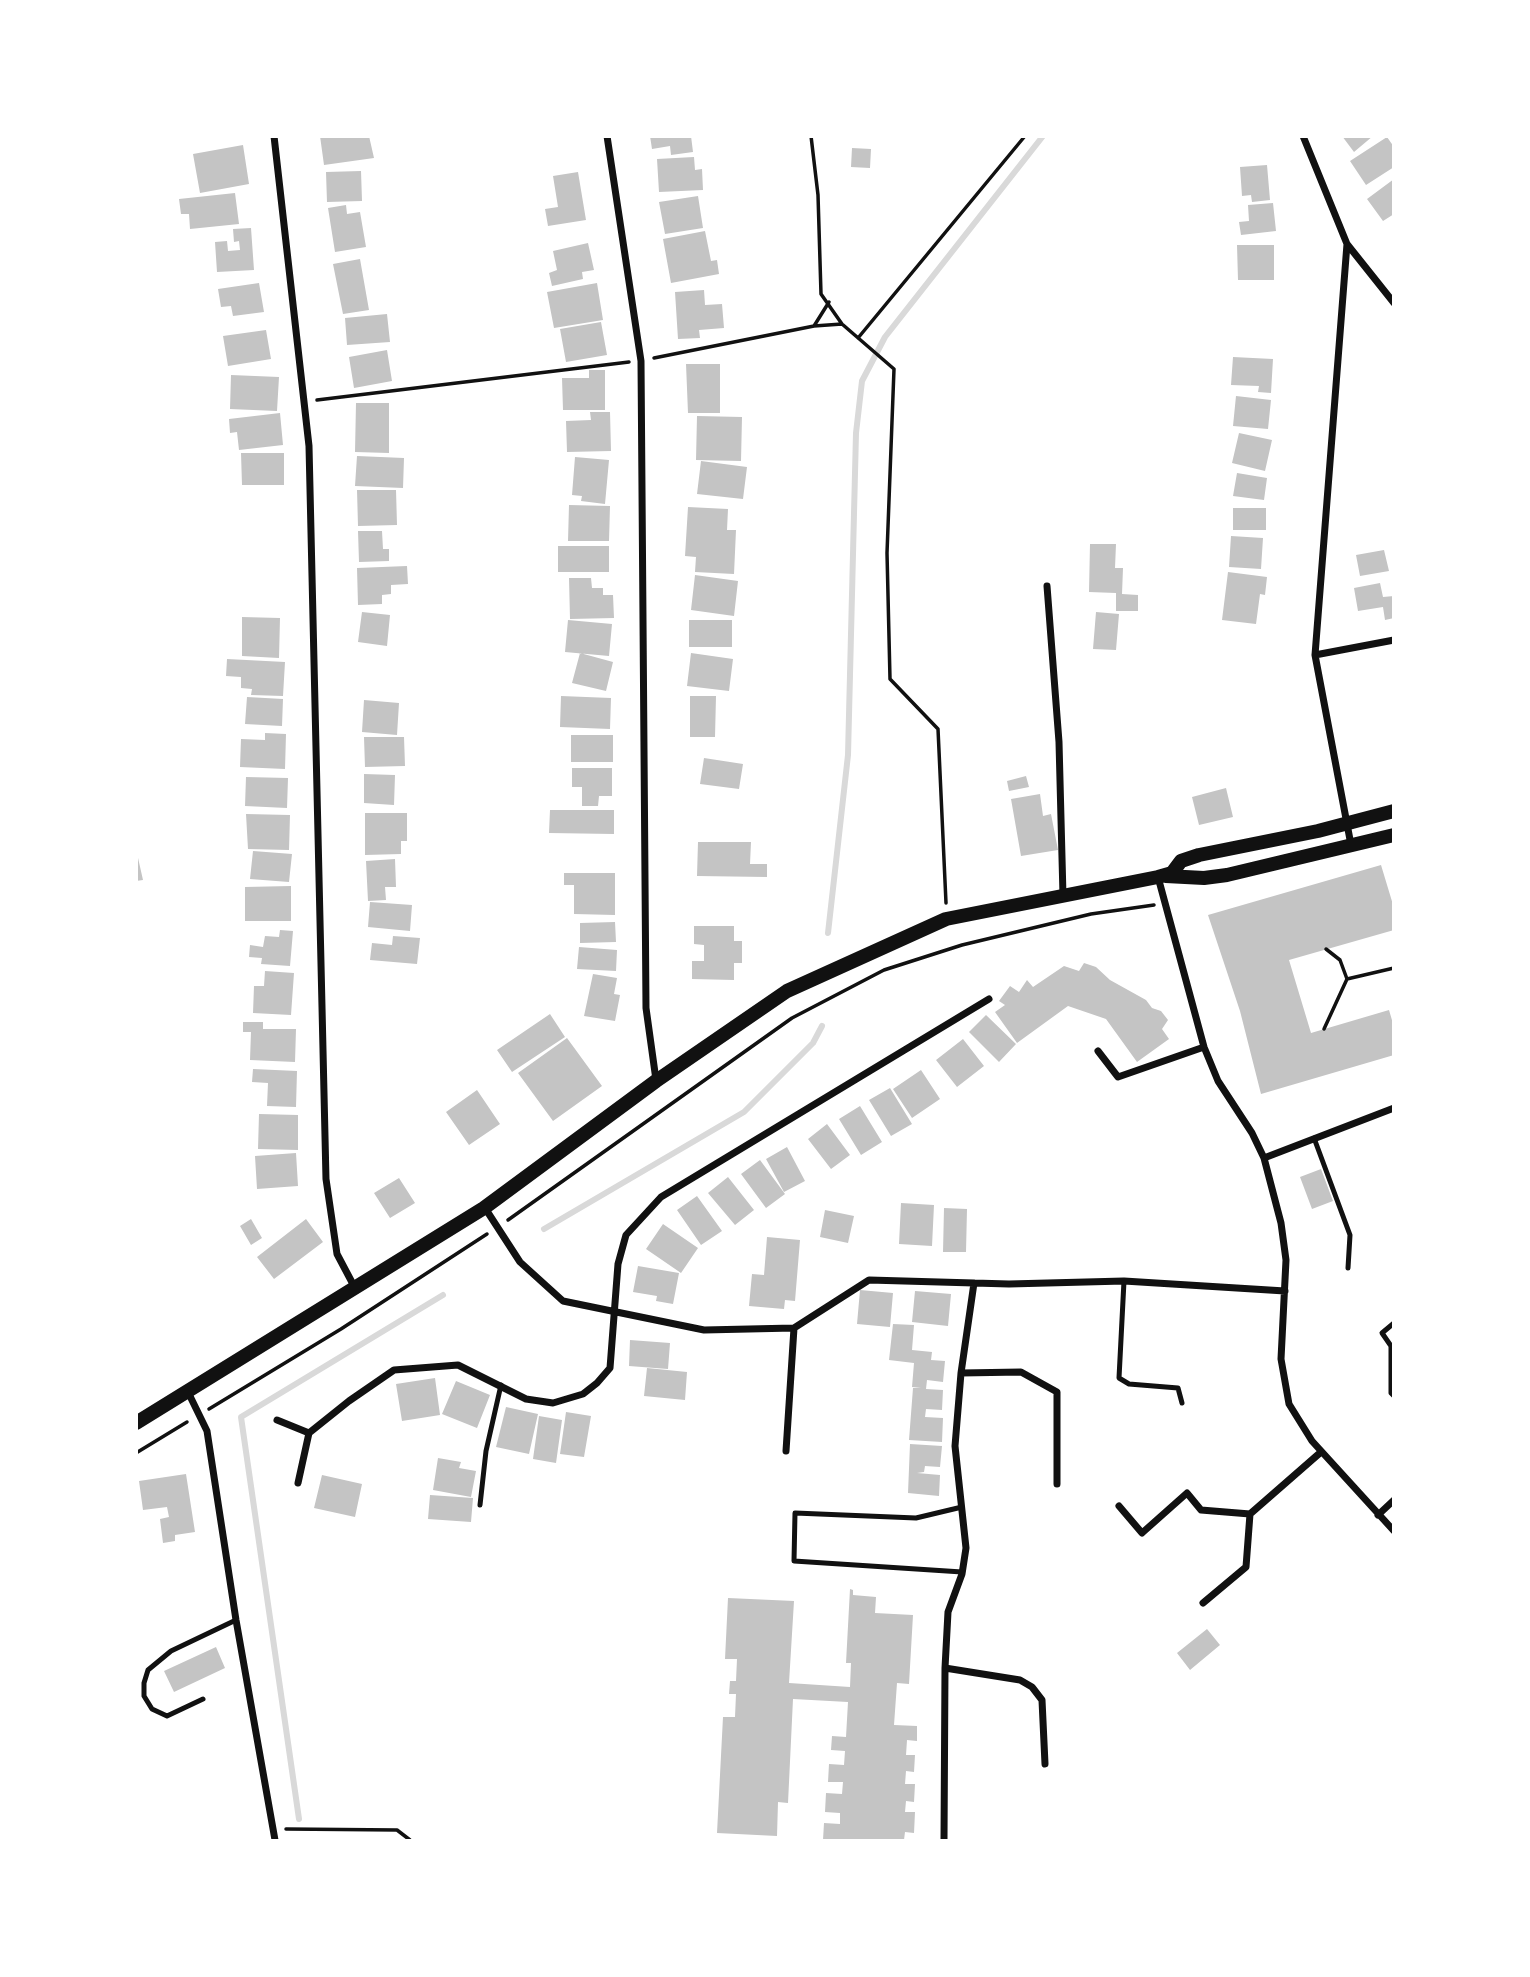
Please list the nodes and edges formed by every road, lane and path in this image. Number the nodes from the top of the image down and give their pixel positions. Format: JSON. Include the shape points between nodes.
{"nodes":[{"id":1,"x":274,"y":136,"type":"edge"},
{"id":2,"x":607,"y":136,"type":"edge"},
{"id":3,"x":811,"y":136,"type":"edge"},
{"id":4,"x":1025,"y":136,"type":"edge"},
{"id":5,"x":1304,"y":136,"type":"edge"},
{"id":6,"x":1347,"y":244,"type":"junction"},
{"id":7,"x":829,"y":302,"type":"junction"},
{"id":8,"x":1394,"y":303,"type":"edge"},
{"id":9,"x":842,"y":324,"type":"junction"},
{"id":10,"x":814,"y":326,"type":"junction"},
{"id":11,"x":858,"y":338,"type":"junction"},
{"id":12,"x":640,"y":361,"type":"junction"},
{"id":13,"x":304,"y":401,"type":"junction"},
{"id":14,"x":1047,"y":586,"type":"dead end"},
{"id":15,"x":1394,"y":639,"type":"edge"},
{"id":16,"x":1315,"y":655,"type":"junction"},
{"id":17,"x":1394,"y":811,"type":"edge"},
{"id":18,"x":1346,"y":824,"type":"junction"},
{"id":19,"x":1394,"y":835,"type":"edge"},
{"id":20,"x":1351,"y":845,"type":"junction"},
{"id":21,"x":1158,"y":877,"type":"junction"},
{"id":22,"x":1063,"y":898,"type":"junction"},
{"id":23,"x":1144,"y":906,"type":"dead end"},
{"id":24,"x":947,"y":919,"type":"junction"},
{"id":25,"x":1326,"y":949,"type":"dead end"},
{"id":26,"x":1394,"y":968,"type":"edge"},
{"id":27,"x":1347,"y":979,"type":"junction"},
{"id":28,"x":989,"y":999,"type":"dead end"},
{"id":29,"x":1324,"y":1029,"type":"dead end"},
{"id":30,"x":1204,"y":1048,"type":"junction"},
{"id":31,"x":1098,"y":1051,"type":"dead end"},
{"id":32,"x":656,"y":1081,"type":"junction"},
{"id":33,"x":1394,"y":1108,"type":"edge"},
{"id":34,"x":1314,"y":1138,"type":"junction"},
{"id":35,"x":1264,"y":1158,"type":"junction"},
{"id":36,"x":484,"y":1208,"type":"junction"},
{"id":37,"x":514,"y":1216,"type":"dead end"},
{"id":38,"x":484,"y":1236,"type":"dead end"},
{"id":39,"x":1348,"y":1268,"type":"dead end"},
{"id":40,"x":1124,"y":1281,"type":"junction"},
{"id":41,"x":974,"y":1283,"type":"junction"},
{"id":42,"x":355,"y":1289,"type":"junction"},
{"id":43,"x":1285,"y":1292,"type":"junction"},
{"id":44,"x":614,"y":1313,"type":"junction"},
{"id":45,"x":1394,"y":1323,"type":"edge"},
{"id":46,"x":794,"y":1328,"type":"junction"},
{"id":47,"x":961,"y":1373,"type":"junction"},
{"id":48,"x":501,"y":1385,"type":"junction"},
{"id":49,"x":188,"y":1392,"type":"junction"},
{"id":50,"x":1394,"y":1396,"type":"edge"},
{"id":51,"x":221,"y":1402,"type":"dead end"},
{"id":52,"x":1182,"y":1404,"type":"dead end"},
{"id":53,"x":277,"y":1420,"type":"dead end"},
{"id":54,"x":136,"y":1423,"type":"edge"},
{"id":55,"x":180,"y":1426,"type":"dead end"},
{"id":56,"x":309,"y":1433,"type":"junction"},
{"id":57,"x":786,"y":1451,"type":"dead end"},
{"id":58,"x":1321,"y":1452,"type":"junction"},
{"id":59,"x":136,"y":1453,"type":"edge"},
{"id":60,"x":298,"y":1483,"type":"dead end"},
{"id":61,"x":1057,"y":1484,"type":"dead end"},
{"id":62,"x":1394,"y":1500,"type":"edge"},
{"id":63,"x":480,"y":1505,"type":"dead end"},
{"id":64,"x":1119,"y":1506,"type":"dead end"},
{"id":65,"x":962,"y":1507,"type":"junction"},
{"id":66,"x":1251,"y":1514,"type":"junction"},
{"id":67,"x":1378,"y":1515,"type":"junction"},
{"id":68,"x":1394,"y":1531,"type":"edge"},
{"id":69,"x":962,"y":1572,"type":"junction"},
{"id":70,"x":1203,"y":1604,"type":"dead end"},
{"id":71,"x":236,"y":1620,"type":"junction"},
{"id":72,"x":945,"y":1668,"type":"junction"},
{"id":73,"x":204,"y":1699,"type":"dead end"},
{"id":74,"x":1045,"y":1764,"type":"dead end"},
{"id":75,"x":273,"y":1829,"type":"junction"},
{"id":76,"x":275,"y":1840,"type":"edge"},
{"id":77,"x":410,"y":1840,"type":"edge"},
{"id":78,"x":944,"y":1840,"type":"edge"}],
"edges":[{"from":1,"to":13,"type":"street"},
{"from":2,"to":12,"type":"street"},
{"from":3,"to":7,"type":"path","via":[[821,294]]},
{"from":4,"to":11,"type":"path"},
{"from":5,"to":6,"type":"street"},
{"from":6,"to":8,"type":"street"},
{"from":6,"to":16,"type":"street"},
{"from":7,"to":9,"type":"path"},
{"from":7,"to":10,"type":"path"},
{"from":9,"to":10,"type":"path"},
{"from":9,"to":11,"type":"path"},
{"from":10,"to":12,"type":"path"},
{"from":11,"to":24,"type":"path","via":[[894,369],[887,566],[890,679],[938,729]]},
{"from":12,"to":13,"type":"path"},
{"from":12,"to":32,"type":"street","via":[[646,1008]]},
{"from":13,"to":42,"type":"street","via":[[309,446],[326,1179],[337,1254]]},
{"from":14,"to":22,"type":"street","via":[[1059,742]]},
{"from":15,"to":16,"type":"street"},
{"from":16,"to":18,"type":"street"},
{"from":17,"to":18,"type":"main road"},
{"from":18,"to":20,"type":"street"},
{"from":18,"to":21,"type":"main road","via":[[1199,855]]},
{"from":19,"to":20,"type":"main road"},
{"from":20,"to":21,"type":"main road","via":[[1205,878],[1183,874]]},
{"from":21,"to":22,"type":"main road"},
{"from":21,"to":30,"type":"street"},
{"from":22,"to":24,"type":"main road"},
{"from":23,"to":37,"type":"path","via":[[962,945],[884,970],[792,1018]]},
{"from":24,"to":32,"type":"main road","via":[[787,991]]},
{"from":25,"to":27,"type":"path","via":[[1340,960]]},
{"from":26,"to":27,"type":"path"},
{"from":27,"to":29,"type":"path"},
{"from":28,"to":44,"type":"street","via":[[662,1196],[625,1235]]},
{"from":30,"to":31,"type":"street","via":[[1118,1077]]},
{"from":30,"to":35,"type":"street","via":[[1218,1081]]},
{"from":32,"to":36,"type":"main road"},
{"from":33,"to":34,"type":"street"},
{"from":34,"to":35,"type":"street"},
{"from":34,"to":39,"type":"lane","via":[[1350,1235]]},
{"from":35,"to":43,"type":"street","via":[[1284,1241]]},
{"from":36,"to":42,"type":"main road"},
{"from":36,"to":44,"type":"street","via":[[520,1262],[563,1301]]},
{"from":38,"to":51,"type":"path"},
{"from":40,"to":41,"type":"street"},
{"from":40,"to":43,"type":"street"},
{"from":40,"to":52,"type":"lane","via":[[1119,1378],[1129,1384],[1178,1388]]},
{"from":41,"to":46,"type":"street","via":[[869,1280]]},
{"from":41,"to":47,"type":"street"},
{"from":42,"to":49,"type":"main road"},
{"from":43,"to":58,"type":"street","via":[[1284,1389],[1295,1416]]},
{"from":44,"to":46,"type":"street","via":[[704,1330]]},
{"from":44,"to":48,"type":"street","via":[[610,1368],[583,1394],[553,1403],[526,1399]]},
{"from":45,"to":50,"type":"lane","via":[[1382,1333],[1392,1350]]},
{"from":46,"to":57,"type":"street"},
{"from":47,"to":61,"type":"street","via":[[1021,1372],[1057,1392]]},
{"from":47,"to":65,"type":"street","via":[[955,1446]]},
{"from":48,"to":56,"type":"street","via":[[458,1365],[394,1370]]},
{"from":48,"to":63,"type":"lane"},
{"from":49,"to":54,"type":"main road"},
{"from":49,"to":71,"type":"street","via":[[207,1431]]},
{"from":53,"to":56,"type":"street"},
{"from":55,"to":59,"type":"path"},
{"from":56,"to":60,"type":"street"},
{"from":58,"to":66,"type":"street"},
{"from":58,"to":67,"type":"street"},
{"from":62,"to":67,"type":"street"},
{"from":64,"to":66,"type":"street","via":[[1142,1533],[1187,1493],[1201,1510]]},
{"from":65,"to":69,"type":"street","via":[[966,1539]]},
{"from":65,"to":69,"type":"lane","via":[[916,1518],[795,1513],[794,1561]]},
{"from":66,"to":70,"type":"street","via":[[1246,1567]]},
{"from":67,"to":68,"type":"street"},
{"from":69,"to":72,"type":"street","via":[[948,1612]]},
{"from":71,"to":73,"type":"lane","via":[[171,1651],[148,1670],[144,1696],[152,1709],[167,1716]]},
{"from":71,"to":75,"type":"street"},
{"from":72,"to":74,"type":"street","via":[[1020,1680],[1032,1687],[1042,1700]]},
{"from":72,"to":78,"type":"street"},
{"from":75,"to":76,"type":"street"},
{"from":75,"to":77,"type":"path","via":[[397,1830]]}]}
